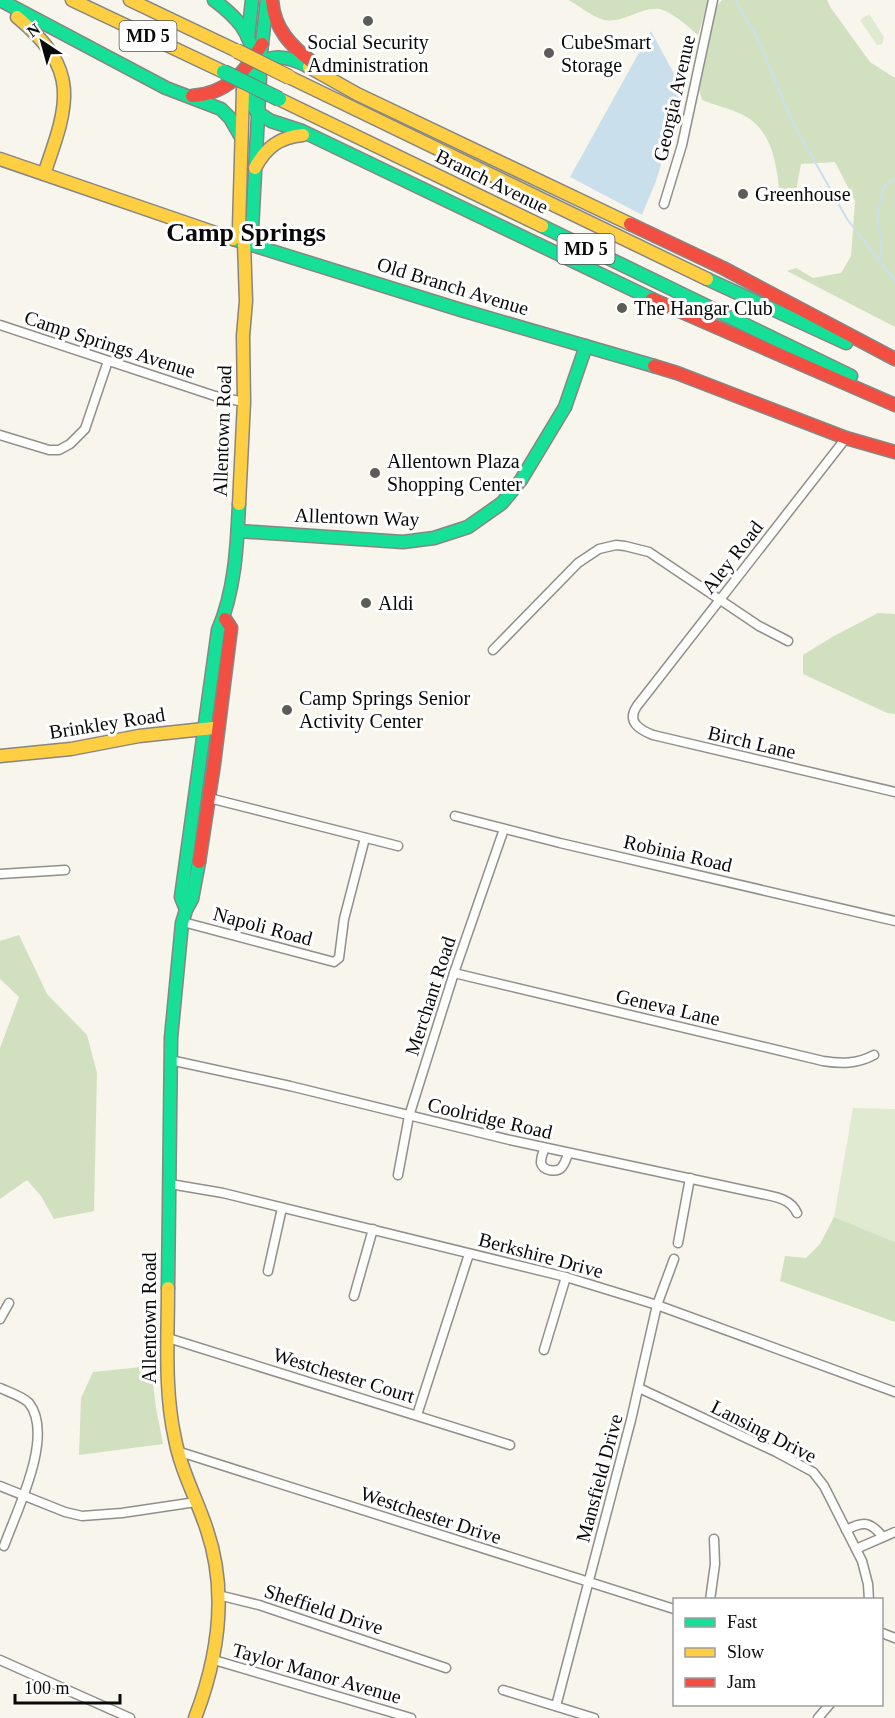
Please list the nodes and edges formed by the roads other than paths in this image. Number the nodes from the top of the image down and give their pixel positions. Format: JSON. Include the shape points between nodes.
{"nodes":[{"id":1,"x":0,"y":0,"type":"edge"},
{"id":2,"x":72,"y":0,"type":"edge"},
{"id":3,"x":130,"y":0,"type":"edge"},
{"id":4,"x":214,"y":0,"type":"edge"},
{"id":5,"x":252,"y":0,"type":"edge"},
{"id":6,"x":267,"y":0,"type":"edge"},
{"id":7,"x":272,"y":0,"type":"edge"},
{"id":8,"x":713,"y":0,"type":"edge"},
{"id":9,"x":0,"y":5,"type":"edge"},
{"id":10,"x":248,"y":33,"type":"junction"},
{"id":11,"x":255,"y":67,"type":"junction"},
{"id":12,"x":243,"y":90,"type":"junction"},
{"id":13,"x":186,"y":95,"type":"junction"},
{"id":14,"x":376,"y":103,"type":"junction"},
{"id":15,"x":257,"y":112,"type":"junction"},
{"id":16,"x":309,"y":135,"type":"junction"},
{"id":17,"x":242,"y":137,"type":"junction"},
{"id":18,"x":0,"y":159,"type":"edge"},
{"id":19,"x":255,"y":168,"type":"junction"},
{"id":20,"x":44,"y":174,"type":"junction"},
{"id":21,"x":664,"y":204,"type":"dead end"},
{"id":22,"x":244,"y":243,"type":"junction"},
{"id":23,"x":0,"y":325,"type":"edge"},
{"id":24,"x":586,"y":346,"type":"junction"},
{"id":25,"x":895,"y":359,"type":"edge"},
{"id":26,"x":108,"y":361,"type":"junction"},
{"id":27,"x":895,"y":365,"type":"edge"},
{"id":28,"x":895,"y":397,"type":"edge"},
{"id":29,"x":244,"y":402,"type":"junction"},
{"id":30,"x":895,"y":405,"type":"edge"},
{"id":31,"x":0,"y":435,"type":"edge"},
{"id":32,"x":846,"y":438,"type":"junction"},
{"id":33,"x":895,"y":452,"type":"edge"},
{"id":34,"x":238,"y":531,"type":"junction"},
{"id":35,"x":720,"y":599,"type":"junction"},
{"id":36,"x":225,"y":619,"type":"junction"},
{"id":37,"x":788,"y":641,"type":"dead end"},
{"id":38,"x":493,"y":650,"type":"dead end"},
{"id":39,"x":644,"y":697,"type":"joint"},
{"id":40,"x":220,"y":727,"type":"junction"},
{"id":41,"x":205,"y":728,"type":"junction"},
{"id":42,"x":0,"y":756,"type":"edge"},
{"id":43,"x":895,"y":792,"type":"edge"},
{"id":44,"x":209,"y":798,"type":"junction"},
{"id":45,"x":454,"y":816,"type":"dead end"},
{"id":46,"x":504,"y":829,"type":"junction"},
{"id":47,"x":365,"y":838,"type":"junction"},
{"id":48,"x":398,"y":846,"type":"dead end"},
{"id":49,"x":65,"y":870,"type":"dead end"},
{"id":50,"x":0,"y":874,"type":"edge"},
{"id":51,"x":185,"y":907,"type":"junction"},
{"id":52,"x":895,"y":921,"type":"edge"},
{"id":53,"x":183,"y":922,"type":"junction"},
{"id":54,"x":454,"y":973,"type":"junction"},
{"id":55,"x":874,"y":1055,"type":"dead end"},
{"id":56,"x":170,"y":1060,"type":"junction"},
{"id":57,"x":409,"y":1116,"type":"junction"},
{"id":58,"x":545,"y":1148,"type":"junction"},
{"id":59,"x":568,"y":1153,"type":"junction"},
{"id":60,"x":398,"y":1175,"type":"dead end"},
{"id":61,"x":690,"y":1178,"type":"junction"},
{"id":62,"x":170,"y":1184,"type":"junction"},
{"id":63,"x":282,"y":1208,"type":"junction"},
{"id":64,"x":797,"y":1213,"type":"dead end"},
{"id":65,"x":373,"y":1229,"type":"junction"},
{"id":66,"x":678,"y":1243,"type":"dead end"},
{"id":67,"x":469,"y":1254,"type":"junction"},
{"id":68,"x":674,"y":1259,"type":"dead end"},
{"id":69,"x":268,"y":1271,"type":"dead end"},
{"id":70,"x":566,"y":1277,"type":"junction"},
{"id":71,"x":354,"y":1296,"type":"dead end"},
{"id":72,"x":9,"y":1304,"type":"dead end"},
{"id":73,"x":657,"y":1305,"type":"junction"},
{"id":74,"x":0,"y":1319,"type":"edge"},
{"id":75,"x":168,"y":1338,"type":"junction"},
{"id":76,"x":544,"y":1350,"type":"dead end"},
{"id":77,"x":0,"y":1388,"type":"edge"},
{"id":78,"x":639,"y":1388,"type":"junction"},
{"id":79,"x":895,"y":1392,"type":"edge"},
{"id":80,"x":417,"y":1415,"type":"junction"},
{"id":81,"x":510,"y":1444,"type":"dead end"},
{"id":82,"x":177,"y":1450,"type":"junction"},
{"id":83,"x":0,"y":1486,"type":"edge"},
{"id":84,"x":22,"y":1496,"type":"junction"},
{"id":85,"x":196,"y":1502,"type":"junction"},
{"id":86,"x":846,"y":1530,"type":"junction"},
{"id":87,"x":895,"y":1532,"type":"edge"},
{"id":88,"x":883,"y":1537,"type":"junction"},
{"id":89,"x":714,"y":1539,"type":"dead end"},
{"id":90,"x":4,"y":1546,"type":"dead end"},
{"id":91,"x":856,"y":1549,"type":"junction"},
{"id":92,"x":588,"y":1583,"type":"junction"},
{"id":93,"x":218,"y":1595,"type":"junction"},
{"id":94,"x":710,"y":1598,"type":"edge"},
{"id":95,"x":869,"y":1598,"type":"edge"},
{"id":96,"x":673,"y":1608,"type":"edge"},
{"id":97,"x":0,"y":1660,"type":"edge"},
{"id":98,"x":214,"y":1660,"type":"junction"},
{"id":99,"x":446,"y":1668,"type":"dead end"},
{"id":100,"x":503,"y":1690,"type":"dead end"},
{"id":101,"x":556,"y":1706,"type":"junction"},
{"id":102,"x":828,"y":1706,"type":"edge"},
{"id":103,"x":129,"y":1718,"type":"edge"},
{"id":104,"x":195,"y":1718,"type":"edge"},
{"id":105,"x":411,"y":1718,"type":"edge"},
{"id":106,"x":594,"y":1718,"type":"edge"},
{"id":107,"x":818,"y":1718,"type":"edge"}],
"edges":[{"from":1,"to":13,"type":"main road","via":[[132,71]]},
{"from":2,"to":28,"type":"main road","name":"Branch Avenue","number":"MD 5","bridge":true},
{"from":3,"to":27,"type":"main road","name":"Branch Avenue","number":"MD 5","bridge":true,"via":[[630,243]]},
{"from":4,"to":10,"type":"main road","via":[[239,19]]},
{"from":5,"to":10,"type":"main road"},
{"from":6,"to":11,"type":"main road"},
{"from":7,"to":14,"type":"main road","via":[[276,25],[288,42]]},
{"from":8,"to":21,"type":"street","name":"Georgia Avenue","via":[[682,145]]},
{"from":9,"to":20,"type":"main road","via":[[39,34],[63,78],[64,116]]},
{"from":10,"to":11,"type":"main road"},
{"from":11,"to":12,"type":"main road","name":"Allentown Road"},
{"from":11,"to":13,"type":"main road","via":[[212,93]]},
{"from":11,"to":14,"type":"main road","via":[[274,57],[296,60]]},
{"from":11,"to":15,"type":"main road","name":"Allentown Road"},
{"from":12,"to":15,"type":"main road"},
{"from":12,"to":17,"type":"main road","name":"Allentown Road"},
{"from":13,"to":17,"type":"main road","via":[[221,109]]},
{"from":14,"to":25,"type":"main road","via":[[723,268]]},
{"from":15,"to":16,"type":"main road"},
{"from":15,"to":19,"type":"main road","name":"Allentown Road"},
{"from":16,"to":19,"type":"main road","via":[[279,139],[261,155]]},
{"from":16,"to":30,"type":"main road","via":[[688,316]]},
{"from":17,"to":22,"type":"main road","name":"Allentown Road","via":[[239,227]]},
{"from":18,"to":20,"type":"main road","name":"Old Branch Avenue"},
{"from":19,"to":22,"type":"main road","name":"Allentown Road","via":[[252,230]]},
{"from":20,"to":22,"type":"main road","name":"Old Branch Avenue"},
{"from":22,"to":24,"type":"main road","name":"Old Branch Avenue"},
{"from":22,"to":29,"type":"main road","name":"Allentown Road"},
{"from":23,"to":26,"type":"street","name":"Camp Springs Avenue"},
{"from":24,"to":32,"type":"main road","name":"Old Branch Avenue","via":[[680,373]]},
{"from":24,"to":34,"type":"main road","name":"Allentown Way","via":[[565,407],[521,480],[502,503],[468,526],[446,536],[403,542]]},
{"from":26,"to":29,"type":"street","name":"Camp Springs Avenue"},
{"from":26,"to":31,"type":"street","via":[[84,429],[70,444],[49,450]]},
{"from":29,"to":34,"type":"main road","name":"Allentown Road"},
{"from":32,"to":33,"type":"main road","name":"Old Branch Avenue"},
{"from":32,"to":35,"type":"street","name":"Aley Road"},
{"from":34,"to":36,"type":"main road","name":"Allentown Road"},
{"from":35,"to":37,"type":"street"},
{"from":35,"to":38,"type":"street","via":[[649,552],[606,546],[570,570]]},
{"from":35,"to":39,"type":"street","name":"Aley Road"},
{"from":36,"to":40,"type":"main road","name":"Allentown Road","via":[[231,628]]},
{"from":36,"to":41,"type":"main road","name":"Allentown Road","via":[[218,630]]},
{"from":39,"to":43,"type":"street","name":"Birch Lane","via":[[632,715],[634,724],[643,732]]},
{"from":40,"to":41,"type":"main road","name":"Brinkley Road"},
{"from":40,"to":44,"type":"main road","name":"Allentown Road"},
{"from":41,"to":42,"type":"main road","name":"Brinkley Road"},
{"from":41,"to":51,"type":"main road","name":"Allentown Road","via":[[181,897]]},
{"from":44,"to":47,"type":"street"},
{"from":44,"to":51,"type":"main road","name":"Allentown Road","via":[[192,899]]},
{"from":45,"to":46,"type":"street","name":"Robinia Road"},
{"from":46,"to":52,"type":"street","name":"Robinia Road"},
{"from":46,"to":54,"type":"street","name":"Merchant Road"},
{"from":47,"to":48,"type":"street"},
{"from":47,"to":53,"type":"street","name":"Napoli Road","via":[[339,958],[334,962]]},
{"from":49,"to":50,"type":"street"},
{"from":51,"to":53,"type":"main road","name":"Allentown Road"},
{"from":53,"to":56,"type":"main road","name":"Allentown Road"},
{"from":54,"to":55,"type":"street","name":"Geneva Lane","via":[[832,1062],[857,1062]]},
{"from":54,"to":57,"type":"street","name":"Merchant Road"},
{"from":56,"to":57,"type":"street","name":"Coolridge Road"},
{"from":56,"to":62,"type":"main road","name":"Allentown Road"},
{"from":57,"to":58,"type":"street","name":"Coolridge Road"},
{"from":57,"to":60,"type":"street","name":"Merchant Road"},
{"from":58,"to":59,"type":"street","name":"Coolridge Road"},
{"from":58,"to":59,"type":"street","via":[[542,1166],[553,1171],[559,1170]]},
{"from":59,"to":61,"type":"street","name":"Coolridge Road"},
{"from":61,"to":64,"type":"street","name":"Coolridge Road","via":[[784,1200]]},
{"from":61,"to":66,"type":"street"},
{"from":62,"to":63,"type":"street","name":"Berkshire Drive"},
{"from":62,"to":75,"type":"main road","name":"Allentown Road"},
{"from":63,"to":65,"type":"street","name":"Berkshire Drive"},
{"from":63,"to":69,"type":"street"},
{"from":65,"to":67,"type":"street","name":"Berkshire Drive"},
{"from":65,"to":71,"type":"street"},
{"from":67,"to":70,"type":"street","name":"Berkshire Drive"},
{"from":67,"to":80,"type":"street"},
{"from":68,"to":73,"type":"street","name":"Mansfield Drive"},
{"from":70,"to":73,"type":"street","name":"Berkshire Drive"},
{"from":70,"to":76,"type":"street"},
{"from":72,"to":74,"type":"street"},
{"from":73,"to":78,"type":"street","name":"Mansfield Drive"},
{"from":73,"to":79,"type":"street","name":"Berkshire Drive"},
{"from":75,"to":80,"type":"street","name":"Westchester Court"},
{"from":75,"to":82,"type":"main road","name":"Allentown Road","via":[[170,1405]]},
{"from":77,"to":84,"type":"street","via":[[25,1400],[35,1419],[37,1447]]},
{"from":78,"to":86,"type":"street","name":"Lansing Drive","via":[[807,1467],[824,1486]]},
{"from":78,"to":92,"type":"street","name":"Mansfield Drive"},
{"from":80,"to":81,"type":"street","name":"Westchester Court"},
{"from":82,"to":85,"type":"main road","name":"Allentown Road"},
{"from":82,"to":92,"type":"street","name":"Westchester Drive"},
{"from":83,"to":84,"type":"street"},
{"from":84,"to":85,"type":"street","via":[[81,1516]]},
{"from":84,"to":90,"type":"street"},
{"from":85,"to":93,"type":"main road","name":"Allentown Road","via":[[214,1557]]},
{"from":86,"to":88,"type":"street","via":[[866,1524]]},
{"from":86,"to":91,"type":"street","name":"Lansing Drive"},
{"from":87,"to":88,"type":"street"},
{"from":88,"to":91,"type":"street"},
{"from":89,"to":94,"type":"street"},
{"from":91,"to":95,"type":"street","name":"Lansing Drive"},
{"from":92,"to":96,"type":"street","name":"Westchester Drive"},
{"from":92,"to":101,"type":"street","name":"Mansfield Drive"},
{"from":93,"to":98,"type":"main road","name":"Allentown Road"},
{"from":93,"to":99,"type":"street","name":"Sheffield Drive","via":[[260,1605]]},
{"from":97,"to":103,"type":"street"},
{"from":98,"to":104,"type":"main road","name":"Allentown Road"},
{"from":98,"to":105,"type":"street","name":"Taylor Manor Avenue"},
{"from":100,"to":101,"type":"street"},
{"from":101,"to":106,"type":"street"},
{"from":102,"to":107,"type":"street"}]}
